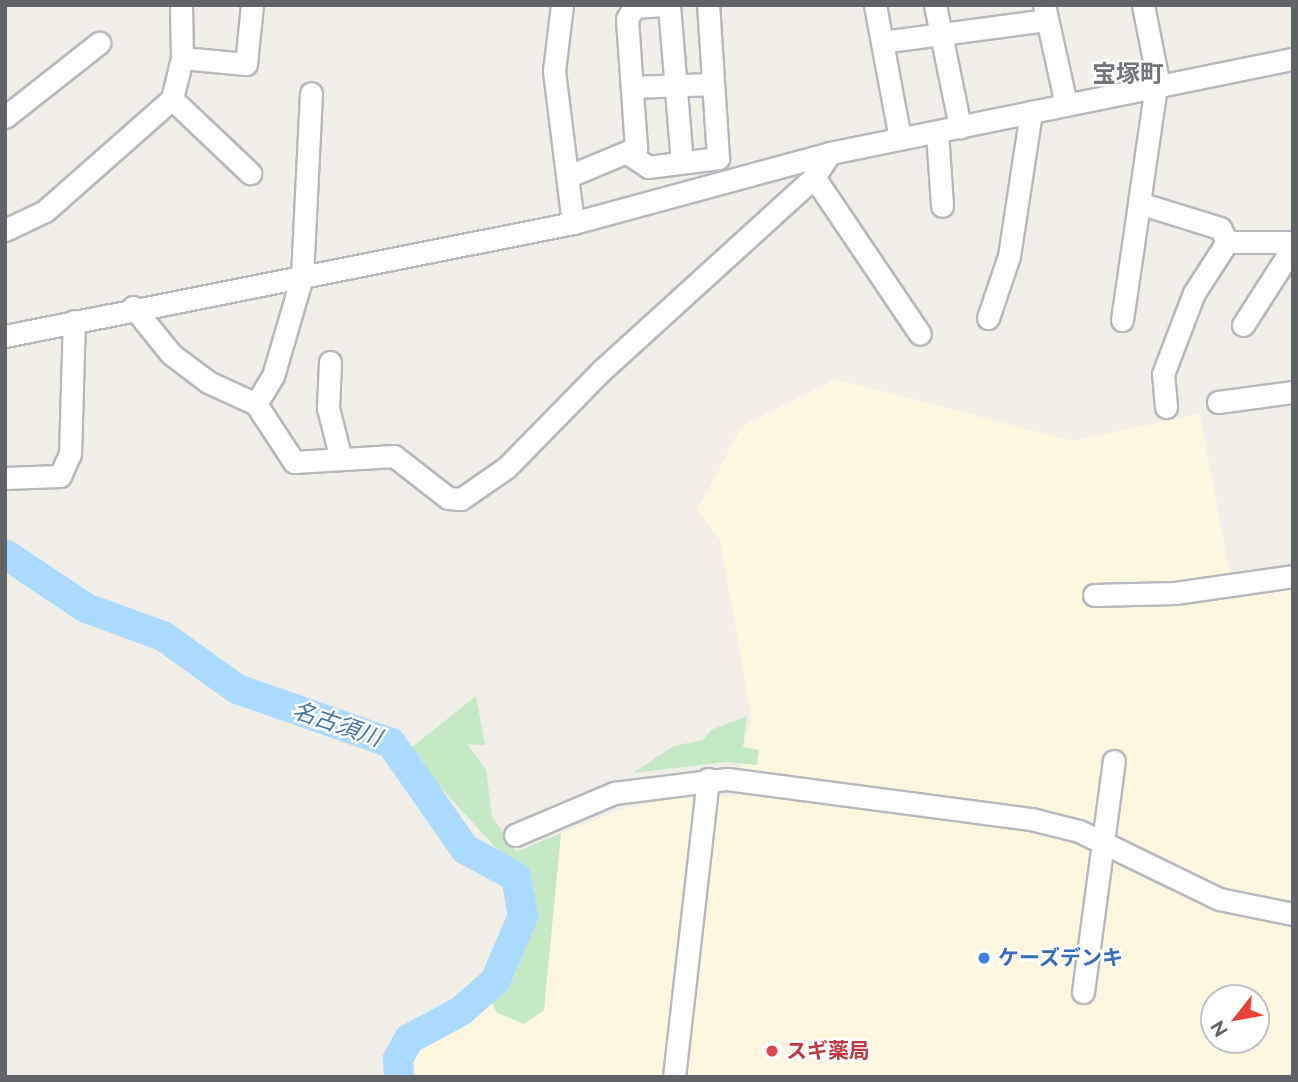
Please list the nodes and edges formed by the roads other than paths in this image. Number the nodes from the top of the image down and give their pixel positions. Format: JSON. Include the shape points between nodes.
{"nodes":[{"id":1,"x":181,"y":5,"type":"edge"},
{"id":2,"x":252,"y":5,"type":"edge"},
{"id":3,"x":663,"y":5,"type":"edge"},
{"id":4,"x":669,"y":5,"type":"edge"},
{"id":5,"x":708,"y":5,"type":"edge"},
{"id":6,"x":875,"y":5,"type":"edge"},
{"id":7,"x":935,"y":5,"type":"edge"},
{"id":8,"x":1143,"y":5,"type":"edge"},
{"id":9,"x":559,"y":6,"type":"edge"},
{"id":10,"x":1045,"y":13,"type":"edge"},
{"id":11,"x":941,"y":35,"type":"junction"},
{"id":12,"x":882,"y":42,"type":"junction"},
{"id":13,"x":99,"y":43,"type":"dead end"},
{"id":14,"x":182,"y":58,"type":"junction"},
{"id":15,"x":1293,"y":59,"type":"edge"},
{"id":16,"x":713,"y":83,"type":"junction"},
{"id":17,"x":677,"y":85,"type":"junction"},
{"id":18,"x":1158,"y":86,"type":"junction"},
{"id":19,"x":632,"y":88,"type":"junction"},
{"id":20,"x":311,"y":93,"type":"dead end"},
{"id":21,"x":173,"y":99,"type":"junction"},
{"id":22,"x":1066,"y":104,"type":"junction"},
{"id":23,"x":1031,"y":112,"type":"junction"},
{"id":24,"x":5,"y":117,"type":"edge"},
{"id":25,"x":960,"y":127,"type":"junction"},
{"id":26,"x":937,"y":132,"type":"junction"},
{"id":27,"x":900,"y":139,"type":"junction"},
{"id":28,"x":830,"y":153,"type":"junction"},
{"id":29,"x":629,"y":154,"type":"junction"},
{"id":30,"x":682,"y":162,"type":"junction"},
{"id":31,"x":250,"y":173,"type":"dead end"},
{"id":32,"x":569,"y":176,"type":"junction"},
{"id":33,"x":814,"y":177,"type":"junction"},
{"id":34,"x":1139,"y":203,"type":"junction"},
{"id":35,"x":942,"y":206,"type":"dead end"},
{"id":36,"x":573,"y":223,"type":"junction"},
{"id":37,"x":7,"y":227,"type":"edge"},
{"id":38,"x":1227,"y":242,"type":"junction"},
{"id":39,"x":1293,"y":244,"type":"edge"},
{"id":40,"x":302,"y":277,"type":"junction"},
{"id":41,"x":132,"y":307,"type":"junction"},
{"id":42,"x":988,"y":318,"type":"dead end"},
{"id":43,"x":1122,"y":320,"type":"dead end"},
{"id":44,"x":74,"y":321,"type":"junction"},
{"id":45,"x":1243,"y":325,"type":"dead end"},
{"id":46,"x":920,"y":334,"type":"dead end"},
{"id":47,"x":5,"y":336,"type":"edge"},
{"id":48,"x":330,"y":362,"type":"dead end"},
{"id":49,"x":1293,"y":391,"type":"edge"},
{"id":50,"x":1218,"y":402,"type":"dead end"},
{"id":51,"x":256,"y":404,"type":"junction"},
{"id":52,"x":1166,"y":407,"type":"dead end"},
{"id":53,"x":340,"y":455,"type":"junction"},
{"id":54,"x":5,"y":478,"type":"edge"},
{"id":55,"x":1293,"y":576,"type":"edge"},
{"id":56,"x":1094,"y":595,"type":"dead end"},
{"id":57,"x":1114,"y":761,"type":"dead end"},
{"id":58,"x":708,"y":779,"type":"junction"},
{"id":59,"x":515,"y":835,"type":"dead end"},
{"id":60,"x":1102,"y":842,"type":"junction"},
{"id":61,"x":1293,"y":914,"type":"edge"},
{"id":62,"x":1083,"y":992,"type":"dead end"},
{"id":63,"x":674,"y":1077,"type":"edge"}],
"edges":[{"from":1,"to":14,"type":"street"},
{"from":2,"to":14,"type":"street","via":[[246,64]]},
{"from":3,"to":19,"type":"street","via":[[634,7],[627,19]]},
{"from":4,"to":17,"type":"street"},
{"from":5,"to":16,"type":"street"},
{"from":6,"to":12,"type":"street"},
{"from":7,"to":11,"type":"street"},
{"from":8,"to":18,"type":"street"},
{"from":9,"to":32,"type":"street","via":[[554,71]]},
{"from":10,"to":11,"type":"street"},
{"from":10,"to":22,"type":"street"},
{"from":11,"to":12,"type":"street"},
{"from":11,"to":25,"type":"street"},
{"from":12,"to":27,"type":"street"},
{"from":13,"to":24,"type":"street"},
{"from":14,"to":21,"type":"street"},
{"from":15,"to":18,"type":"street"},
{"from":16,"to":17,"type":"street"},
{"from":16,"to":30,"type":"street","via":[[718,158]]},
{"from":17,"to":19,"type":"street"},
{"from":17,"to":30,"type":"street"},
{"from":18,"to":22,"type":"street"},
{"from":18,"to":34,"type":"street"},
{"from":19,"to":29,"type":"street","via":[[636,148]]},
{"from":20,"to":40,"type":"street"},
{"from":21,"to":31,"type":"street"},
{"from":21,"to":37,"type":"street","via":[[45,211]]},
{"from":22,"to":23,"type":"street"},
{"from":23,"to":25,"type":"street"},
{"from":23,"to":42,"type":"street","via":[[1009,256]]},
{"from":25,"to":26,"type":"street"},
{"from":26,"to":27,"type":"street"},
{"from":26,"to":35,"type":"street"},
{"from":27,"to":28,"type":"street"},
{"from":28,"to":33,"type":"street"},
{"from":28,"to":36,"type":"street"},
{"from":29,"to":30,"type":"street","via":[[648,167]]},
{"from":29,"to":32,"type":"street"},
{"from":32,"to":36,"type":"street"},
{"from":33,"to":46,"type":"street"},
{"from":33,"to":53,"type":"street","via":[[601,371],[507,467],[461,499],[448,498],[394,456]]},
{"from":34,"to":38,"type":"street","via":[[1220,228]]},
{"from":34,"to":43,"type":"street"},
{"from":36,"to":40,"type":"street"},
{"from":38,"to":39,"type":"street"},
{"from":38,"to":52,"type":"street","via":[[1194,293],[1163,374]]},
{"from":39,"to":45,"type":"street"},
{"from":40,"to":41,"type":"street"},
{"from":40,"to":51,"type":"street","via":[[273,376]]},
{"from":41,"to":44,"type":"street"},
{"from":41,"to":51,"type":"street","via":[[171,354],[208,382]]},
{"from":44,"to":47,"type":"street"},
{"from":44,"to":54,"type":"street","via":[[70,454],[60,476]]},
{"from":48,"to":53,"type":"street","via":[[328,408]]},
{"from":49,"to":50,"type":"street"},
{"from":51,"to":53,"type":"street","via":[[294,462]]},
{"from":55,"to":56,"type":"street","via":[[1175,593]]},
{"from":57,"to":60,"type":"street"},
{"from":58,"to":59,"type":"street","via":[[614,793]]},
{"from":58,"to":60,"type":"street","via":[[1031,819]]},
{"from":58,"to":63,"type":"street"},
{"from":60,"to":61,"type":"street","via":[[1219,899]]},
{"from":60,"to":62,"type":"street"}]}
